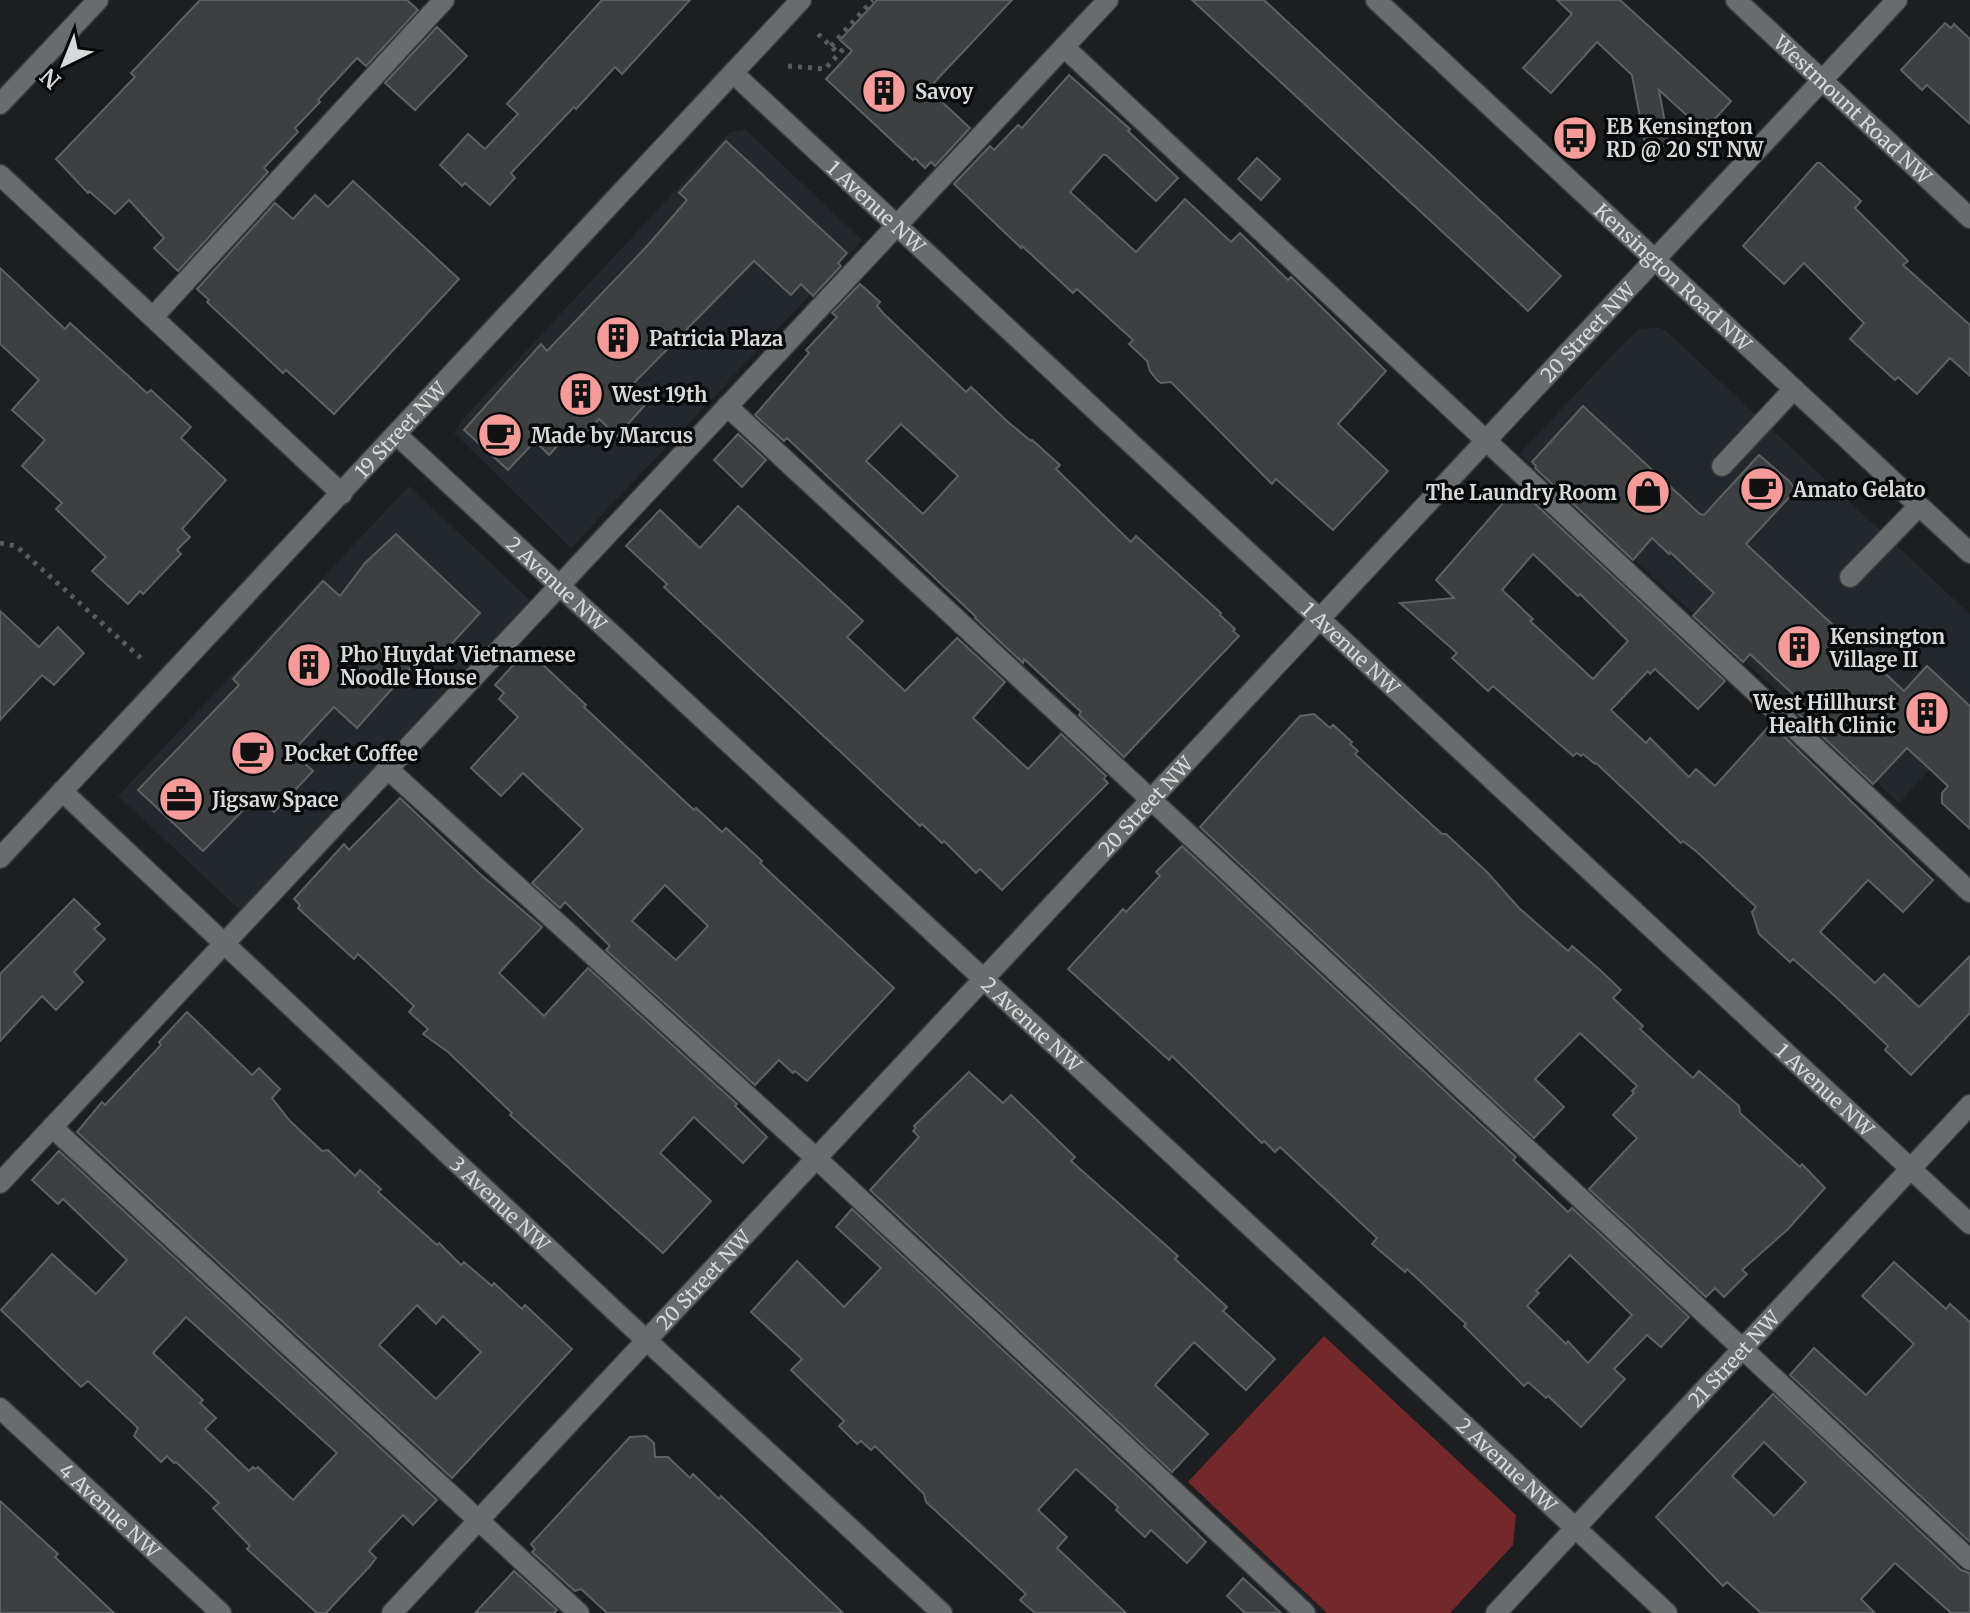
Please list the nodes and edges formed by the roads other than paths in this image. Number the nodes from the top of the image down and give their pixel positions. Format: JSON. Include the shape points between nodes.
{"nodes":[{"id":1,"x":98,"y":0,"type":"edge"},
{"id":2,"x":444,"y":0,"type":"edge"},
{"id":3,"x":801,"y":0,"type":"edge"},
{"id":4,"x":1108,"y":0,"type":"edge"},
{"id":5,"x":1376,"y":0,"type":"edge"},
{"id":6,"x":1736,"y":0,"type":"edge"},
{"id":7,"x":1897,"y":0,"type":"edge"},
{"id":8,"x":1064,"y":47,"type":"junction"},
{"id":9,"x":733,"y":73,"type":"junction"},
{"id":10,"x":1821,"y":79,"type":"junction"},
{"id":11,"x":0,"y":104,"type":"edge"},
{"id":12,"x":0,"y":175,"type":"edge"},
{"id":13,"x":1970,"y":218,"type":"edge"},
{"id":14,"x":896,"y":226,"type":"junction"},
{"id":15,"x":1656,"y":261,"type":"junction"},
{"id":16,"x":153,"y":317,"type":"junction"},
{"id":17,"x":1794,"y":389,"type":"junction"},
{"id":18,"x":727,"y":406,"type":"junction"},
{"id":19,"x":397,"y":435,"type":"junction"},
{"id":20,"x":1488,"y":440,"type":"junction"},
{"id":21,"x":1722,"y":466,"type":"dead end"},
{"id":22,"x":342,"y":494,"type":"junction"},
{"id":23,"x":1919,"y":506,"type":"junction"},
{"id":24,"x":1970,"y":553,"type":"edge"},
{"id":25,"x":1850,"y":577,"type":"dead end"},
{"id":26,"x":560,"y":585,"type":"junction"},
{"id":27,"x":1320,"y":618,"type":"junction"},
{"id":28,"x":388,"y":769,"type":"junction"},
{"id":29,"x":62,"y":791,"type":"junction"},
{"id":30,"x":1151,"y":801,"type":"junction"},
{"id":31,"x":0,"y":858,"type":"edge"},
{"id":32,"x":1970,"y":892,"type":"edge"},
{"id":33,"x":224,"y":944,"type":"junction"},
{"id":34,"x":986,"y":978,"type":"junction"},
{"id":35,"x":1970,"y":1105,"type":"edge"},
{"id":36,"x":52,"y":1127,"type":"junction"},
{"id":37,"x":817,"y":1159,"type":"junction"},
{"id":38,"x":1909,"y":1168,"type":"junction"},
{"id":39,"x":0,"y":1183,"type":"edge"},
{"id":40,"x":1970,"y":1224,"type":"edge"},
{"id":41,"x":645,"y":1339,"type":"junction"},
{"id":42,"x":1743,"y":1349,"type":"junction"},
{"id":43,"x":0,"y":1408,"type":"edge"},
{"id":44,"x":479,"y":1520,"type":"junction"},
{"id":45,"x":1576,"y":1529,"type":"junction"},
{"id":46,"x":1970,"y":1560,"type":"edge"},
{"id":47,"x":221,"y":1613,"type":"edge"},
{"id":48,"x":392,"y":1613,"type":"edge"},
{"id":49,"x":579,"y":1613,"type":"edge"},
{"id":50,"x":942,"y":1613,"type":"edge"},
{"id":51,"x":1305,"y":1613,"type":"edge"},
{"id":52,"x":1496,"y":1613,"type":"edge"},
{"id":53,"x":1667,"y":1613,"type":"edge"}],
"edges":[{"from":1,"to":11,"type":"street"},
{"from":2,"to":16,"type":"street"},
{"from":3,"to":9,"type":"street","name":"19 Street NW"},
{"from":4,"to":8,"type":"street"},
{"from":5,"to":15,"type":"street","name":"Kensington Road NW"},
{"from":6,"to":10,"type":"street","name":"Westmount Road NW"},
{"from":7,"to":10,"type":"street","name":"20 Street NW"},
{"from":8,"to":14,"type":"street"},
{"from":8,"to":20,"type":"street"},
{"from":9,"to":14,"type":"street","name":"1 Avenue NW"},
{"from":9,"to":19,"type":"street","name":"19 Street NW"},
{"from":10,"to":13,"type":"street","name":"Westmount Road NW"},
{"from":10,"to":15,"type":"street","name":"20 Street NW"},
{"from":12,"to":16,"type":"street"},
{"from":14,"to":18,"type":"street"},
{"from":14,"to":27,"type":"street","name":"1 Avenue NW"},
{"from":15,"to":17,"type":"street","name":"Kensington Road NW"},
{"from":15,"to":20,"type":"street","name":"20 Street NW"},
{"from":16,"to":22,"type":"street"},
{"from":17,"to":21,"type":"street"},
{"from":17,"to":23,"type":"street","name":"Kensington Road NW"},
{"from":18,"to":26,"type":"street"},
{"from":18,"to":30,"type":"street"},
{"from":19,"to":22,"type":"street","name":"19 Street NW"},
{"from":19,"to":26,"type":"street","name":"2 Avenue NW"},
{"from":20,"to":27,"type":"street","name":"20 Street NW"},
{"from":20,"to":32,"type":"street"},
{"from":22,"to":29,"type":"street","name":"19 Street NW"},
{"from":23,"to":24,"type":"street","name":"Kensington Road NW"},
{"from":23,"to":25,"type":"street"},
{"from":26,"to":28,"type":"street"},
{"from":26,"to":34,"type":"street","name":"2 Avenue NW"},
{"from":27,"to":30,"type":"street","name":"20 Street NW"},
{"from":27,"to":38,"type":"street","name":"1 Avenue NW"},
{"from":28,"to":33,"type":"street"},
{"from":28,"to":37,"type":"street"},
{"from":29,"to":31,"type":"street","name":"19 Street NW"},
{"from":29,"to":33,"type":"street","name":"3 Avenue NW"},
{"from":30,"to":34,"type":"street","name":"20 Street NW"},
{"from":30,"to":42,"type":"street"},
{"from":33,"to":36,"type":"street"},
{"from":33,"to":41,"type":"street","name":"3 Avenue NW"},
{"from":34,"to":37,"type":"street","name":"20 Street NW"},
{"from":34,"to":45,"type":"street","name":"2 Avenue NW"},
{"from":35,"to":38,"type":"street","name":"21 Street NW"},
{"from":36,"to":39,"type":"street"},
{"from":36,"to":44,"type":"street"},
{"from":37,"to":41,"type":"street","name":"20 Street NW"},
{"from":37,"to":51,"type":"street"},
{"from":38,"to":40,"type":"street","name":"1 Avenue NW"},
{"from":38,"to":42,"type":"street","name":"21 Street NW"},
{"from":41,"to":44,"type":"street","name":"20 Street NW"},
{"from":41,"to":50,"type":"street","name":"3 Avenue NW"},
{"from":42,"to":45,"type":"street","name":"21 Street NW"},
{"from":42,"to":46,"type":"street"},
{"from":43,"to":47,"type":"street","name":"4 Avenue NW"},
{"from":44,"to":48,"type":"street","name":"20 Street NW"},
{"from":44,"to":49,"type":"street"},
{"from":45,"to":52,"type":"street","name":"21 Street NW"},
{"from":45,"to":53,"type":"street","name":"2 Avenue NW"}]}
